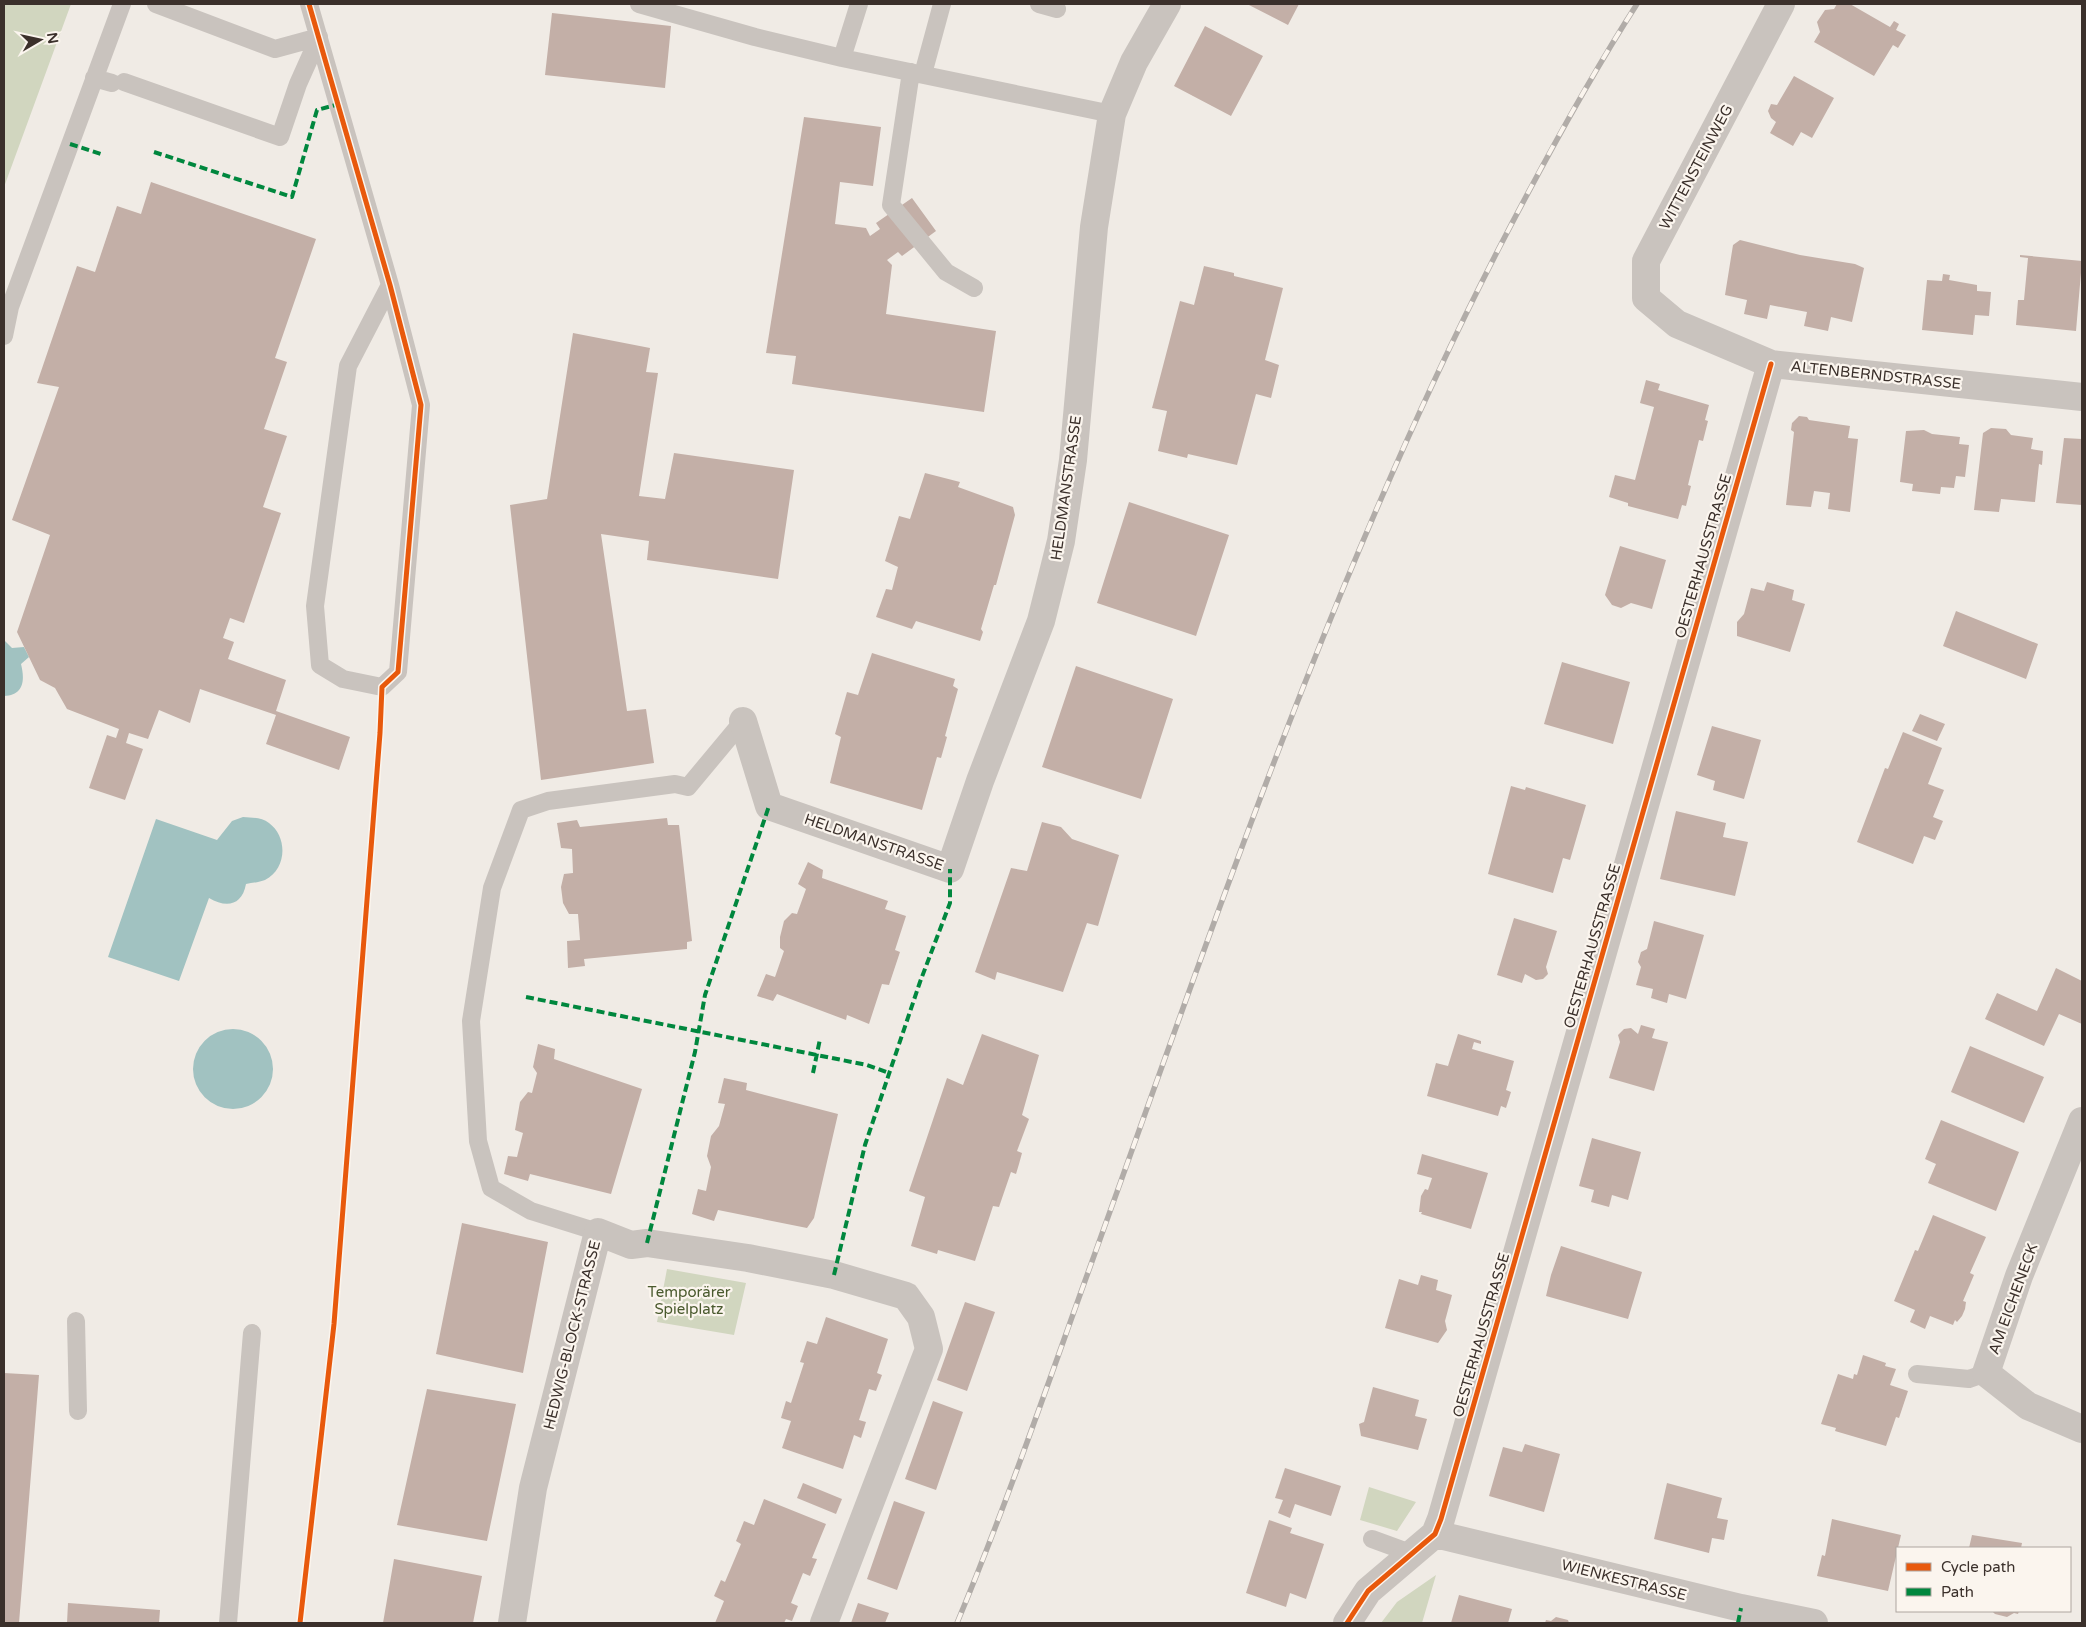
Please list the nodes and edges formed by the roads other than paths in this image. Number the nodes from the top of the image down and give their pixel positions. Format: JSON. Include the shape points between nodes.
{"nodes":[{"id":1,"x":122,"y":4,"type":"edge"},
{"id":2,"x":156,"y":4,"type":"edge"},
{"id":3,"x":309,"y":4,"type":"edge"},
{"id":4,"x":639,"y":4,"type":"edge"},
{"id":5,"x":859,"y":4,"type":"edge"},
{"id":6,"x":942,"y":4,"type":"edge"},
{"id":7,"x":1039,"y":4,"type":"edge"},
{"id":8,"x":1167,"y":4,"type":"edge"},
{"id":9,"x":1781,"y":4,"type":"edge"},
{"id":10,"x":1057,"y":9,"type":"dead end"},
{"id":11,"x":319,"y":37,"type":"junction"},
{"id":12,"x":842,"y":58,"type":"junction"},
{"id":13,"x":917,"y":73,"type":"junction"},
{"id":14,"x":94,"y":78,"type":"junction"},
{"id":15,"x":1112,"y":114,"type":"junction"},
{"id":16,"x":390,"y":285,"type":"junction"},
{"id":17,"x":974,"y":288,"type":"dead end"},
{"id":18,"x":1677,"y":324,"type":"joint"},
{"id":19,"x":4,"y":336,"type":"edge"},
{"id":20,"x":1771,"y":364,"type":"junction"},
{"id":21,"x":2082,"y":398,"type":"edge"},
{"id":22,"x":743,"y":720,"type":"joint"},
{"id":23,"x":2082,"y":1121,"type":"edge"},
{"id":24,"x":598,"y":1232,"type":"junction"},
{"id":25,"x":76,"y":1321,"type":"dead end"},
{"id":26,"x":252,"y":1333,"type":"dead end"},
{"id":27,"x":1986,"y":1373,"type":"junction"},
{"id":28,"x":1917,"y":1374,"type":"dead end"},
{"id":29,"x":78,"y":1411,"type":"dead end"},
{"id":30,"x":2082,"y":1429,"type":"edge"},
{"id":31,"x":1435,"y":1534,"type":"junction"},
{"id":32,"x":1372,"y":1539,"type":"dead end"},
{"id":33,"x":1413,"y":1554,"type":"junction"},
{"id":34,"x":1739,"y":1616,"type":"edge"},
{"id":35,"x":228,"y":1623,"type":"edge"},
{"id":36,"x":512,"y":1623,"type":"edge"},
{"id":37,"x":824,"y":1623,"type":"edge"},
{"id":38,"x":1347,"y":1623,"type":"edge"},
{"id":39,"x":1814,"y":1623,"type":"edge"}],
"edges":[{"from":1,"to":14,"type":"lane"},
{"from":2,"to":11,"type":"lane","via":[[275,49]]},
{"from":3,"to":11,"type":"lane"},
{"from":4,"to":12,"type":"lane"},
{"from":5,"to":12,"type":"lane"},
{"from":6,"to":13,"type":"lane"},
{"from":7,"to":10,"type":"lane"},
{"from":8,"to":15,"type":"street","name":"HELDMANSTRASSE","via":[[1134,62]]},
{"from":9,"to":18,"type":"street","name":"WITTENSTEINWEG","via":[[1646,261],[1646,298]]},
{"from":11,"to":14,"type":"lane","via":[[280,137],[118,82]]},
{"from":11,"to":16,"type":"lane"},
{"from":12,"to":13,"type":"lane"},
{"from":13,"to":15,"type":"lane"},
{"from":13,"to":17,"type":"lane","via":[[891,205],[946,272]]},
{"from":14,"to":19,"type":"lane","via":[[10,307]]},
{"from":15,"to":22,"type":"street","name":"HELDMANSTRASSE","via":[[1094,227],[1073,460],[1061,541],[1041,621],[950,869],[769,806]]},
{"from":16,"to":16,"type":"lane","via":[[348,366],[315,606],[320,666],[343,679],[382,687],[398,672],[421,405]]},
{"from":18,"to":20,"type":"street","name":"ALTENBERNDSTRASSE"},
{"from":20,"to":21,"type":"street","name":"ALTENBERNDSTRASSE"},
{"from":20,"to":31,"type":"street","name":"OESTERHAUSSTRASSE"},
{"from":22,"to":24,"type":"lane","via":[[688,787],[675,784],[548,801],[521,810],[492,888],[470,1021],[478,1140],[491,1188],[530,1211]]},
{"from":23,"to":27,"type":"street","name":"AM EICHENECK","via":[[2019,1276]]},
{"from":24,"to":36,"type":"street","name":"HEDWIG-BLOCK-STRASSE","via":[[533,1488]]},
{"from":24,"to":37,"type":"street","name":"HEDWIG-BLOCK-STRASSE","via":[[631,1245],[644,1243],[684,1248],[834,1275],[906,1296],[920,1317],[929,1349]]},
{"from":25,"to":29,"type":"lane"},
{"from":26,"to":35,"type":"lane"},
{"from":27,"to":28,"type":"lane","via":[[1969,1379]]},
{"from":27,"to":30,"type":"street","name":"AM EICHENECK","via":[[2028,1406]]},
{"from":31,"to":33,"type":"street"},
{"from":31,"to":34,"type":"street","name":"WIENKESTRASSE"},
{"from":32,"to":33,"type":"lane"},
{"from":33,"to":38,"type":"street","via":[[1368,1591]]},
{"from":34,"to":39,"type":"street","name":"WIENKESTRASSE"}]}
